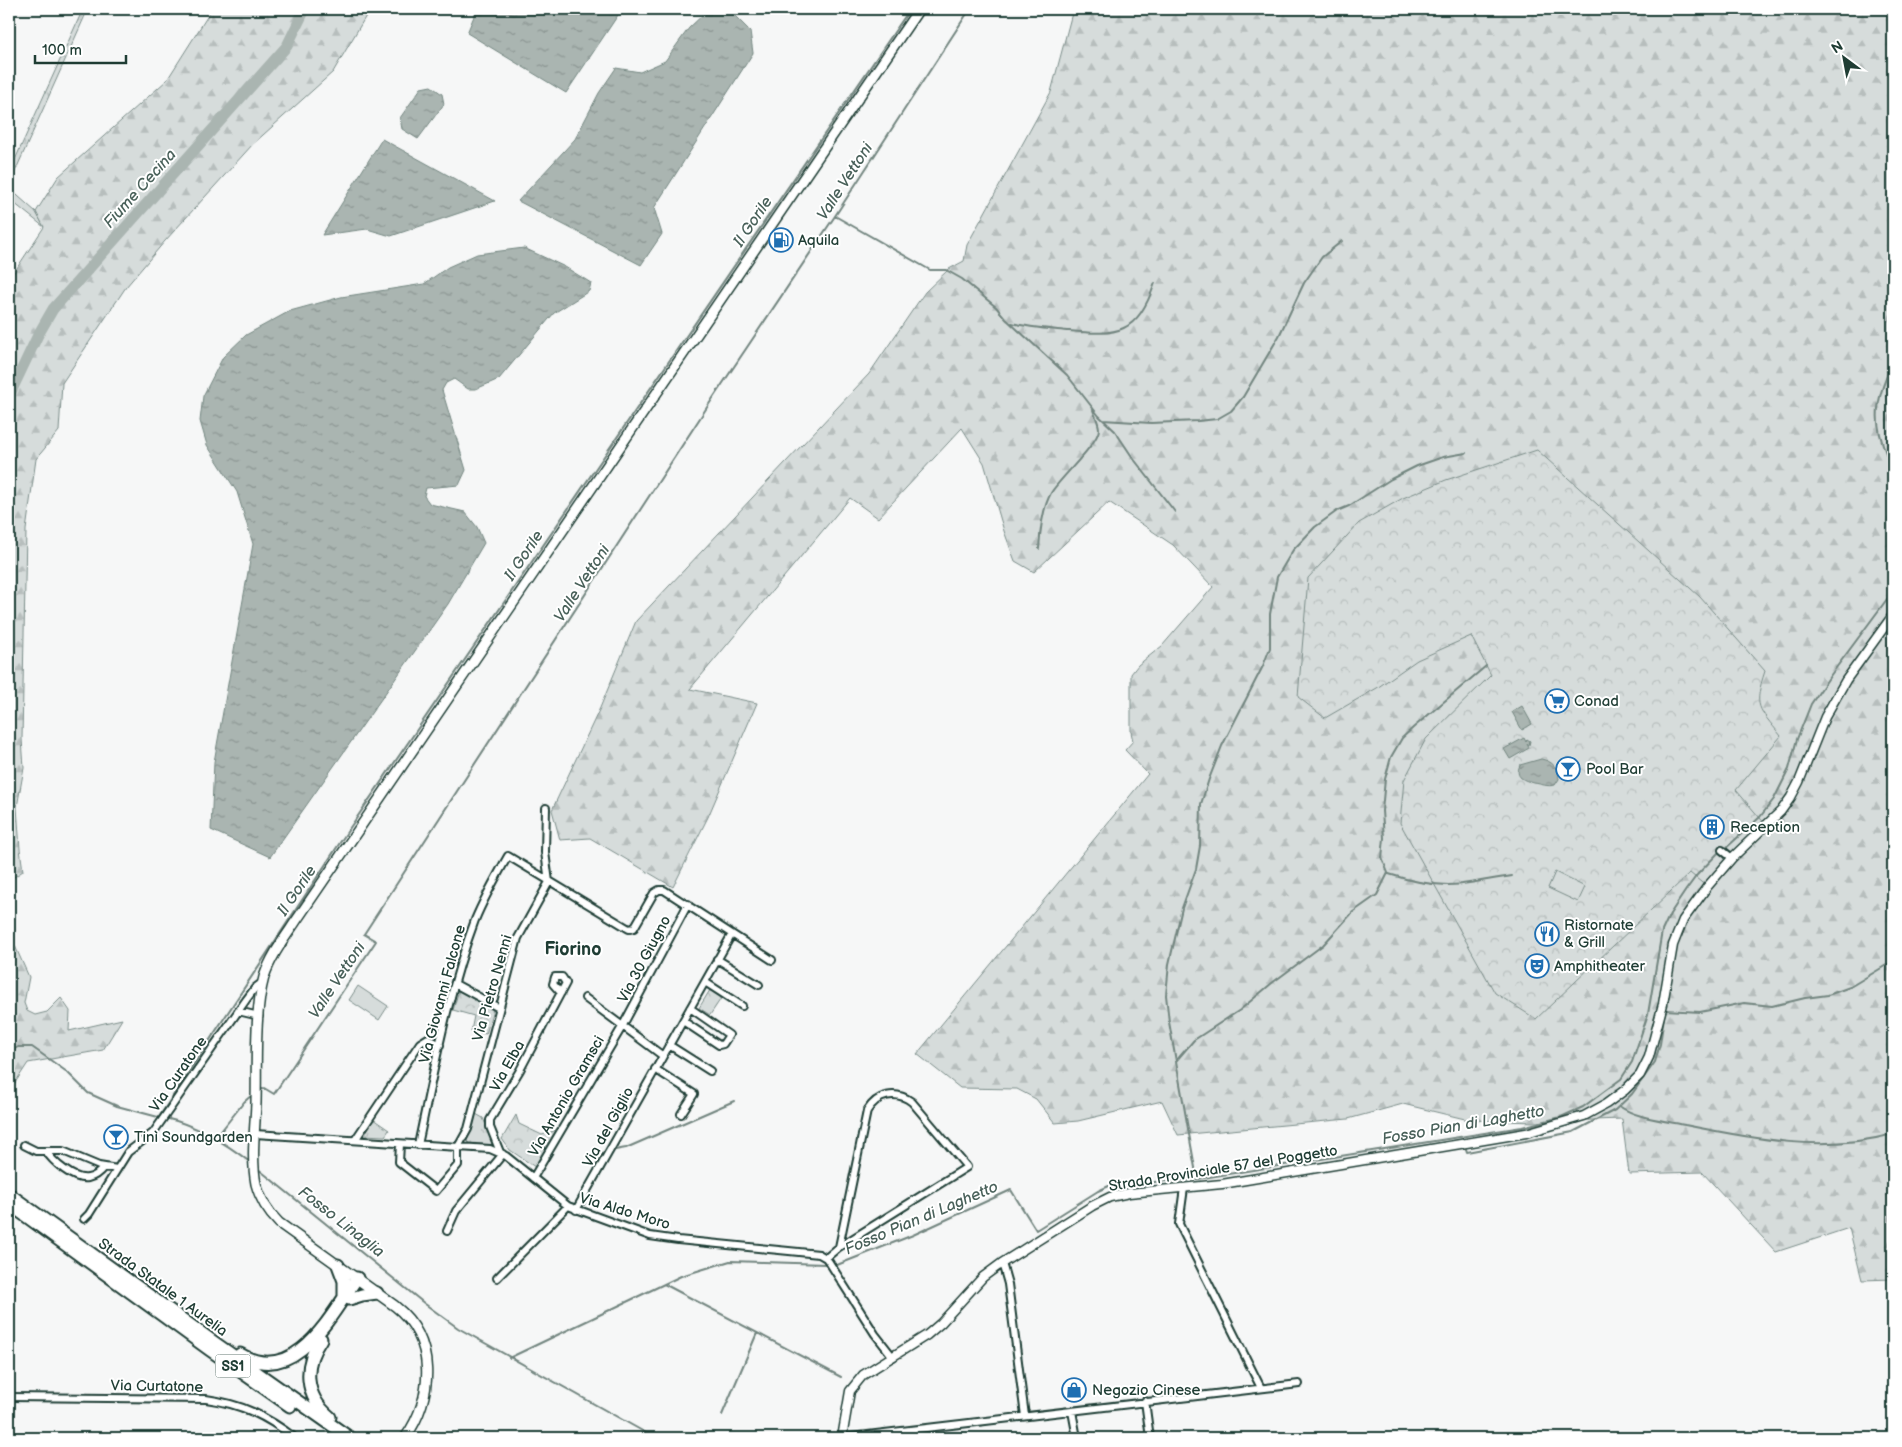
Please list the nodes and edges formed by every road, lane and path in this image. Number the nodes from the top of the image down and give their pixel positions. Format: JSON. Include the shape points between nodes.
{"nodes":[{"id":1,"x":919,"y":9,"type":"edge"},
{"id":2,"x":1893,"y":615,"type":"edge"},
{"id":3,"x":546,"y":808,"type":"dead end"},
{"id":4,"x":549,"y":882,"type":"junction"},
{"id":5,"x":688,"y":904,"type":"junction"},
{"id":6,"x":732,"y":934,"type":"junction"},
{"id":7,"x":718,"y":959,"type":"junction"},
{"id":8,"x":772,"y":960,"type":"dead end"},
{"id":9,"x":263,"y":982,"type":"junction"},
{"id":10,"x":704,"y":982,"type":"junction"},
{"id":11,"x":455,"y":984,"type":"junction"},
{"id":12,"x":759,"y":985,"type":"dead end"},
{"id":13,"x":561,"y":993,"type":"dead end"},
{"id":14,"x":585,"y":998,"type":"dead end"},
{"id":15,"x":742,"y":1006,"type":"dead end"},
{"id":16,"x":499,"y":1008,"type":"junction"},
{"id":17,"x":690,"y":1008,"type":"junction"},
{"id":18,"x":238,"y":1011,"type":"junction"},
{"id":19,"x":259,"y":1016,"type":"junction"},
{"id":20,"x":683,"y":1021,"type":"junction"},
{"id":21,"x":622,"y":1027,"type":"junction"},
{"id":22,"x":440,"y":1045,"type":"junction"},
{"id":23,"x":669,"y":1045,"type":"junction"},
{"id":24,"x":663,"y":1056,"type":"junction"},
{"id":25,"x":655,"y":1070,"type":"junction"},
{"id":26,"x":710,"y":1071,"type":"dead end"},
{"id":27,"x":681,"y":1114,"type":"dead end"},
{"id":28,"x":255,"y":1134,"type":"junction"},
{"id":29,"x":355,"y":1140,"type":"junction"},
{"id":30,"x":400,"y":1144,"type":"junction"},
{"id":31,"x":24,"y":1145,"type":"dead end"},
{"id":32,"x":418,"y":1145,"type":"junction"},
{"id":33,"x":458,"y":1147,"type":"junction"},
{"id":34,"x":46,"y":1151,"type":"junction"},
{"id":35,"x":501,"y":1153,"type":"junction"},
{"id":36,"x":104,"y":1168,"type":"junction"},
{"id":37,"x":117,"y":1169,"type":"junction"},
{"id":38,"x":533,"y":1178,"type":"junction"},
{"id":39,"x":1184,"y":1188,"type":"junction"},
{"id":40,"x":9,"y":1194,"type":"edge"},
{"id":41,"x":9,"y":1203,"type":"edge"},
{"id":42,"x":568,"y":1206,"type":"junction"},
{"id":43,"x":576,"y":1210,"type":"junction"},
{"id":44,"x":84,"y":1219,"type":"dead end"},
{"id":45,"x":447,"y":1231,"type":"dead end"},
{"id":46,"x":838,"y":1247,"type":"junction"},
{"id":47,"x":826,"y":1258,"type":"junction"},
{"id":48,"x":1002,"y":1263,"type":"junction"},
{"id":49,"x":338,"y":1265,"type":"junction"},
{"id":50,"x":497,"y":1278,"type":"dead end"},
{"id":51,"x":359,"y":1280,"type":"junction"},
{"id":52,"x":377,"y":1293,"type":"junction"},
{"id":53,"x":347,"y":1298,"type":"junction"},
{"id":54,"x":215,"y":1343,"type":"junction"},
{"id":55,"x":893,"y":1357,"type":"junction"},
{"id":56,"x":1299,"y":1384,"type":"dead end"},
{"id":57,"x":1261,"y":1388,"type":"junction"},
{"id":58,"x":9,"y":1397,"type":"edge"},
{"id":59,"x":1145,"y":1401,"type":"junction"},
{"id":60,"x":1072,"y":1411,"type":"junction"},
{"id":61,"x":1025,"y":1416,"type":"junction"},
{"id":62,"x":337,"y":1434,"type":"edge"},
{"id":63,"x":296,"y":1438,"type":"edge"},
{"id":64,"x":350,"y":1438,"type":"edge"},
{"id":65,"x":405,"y":1438,"type":"edge"},
{"id":66,"x":842,"y":1438,"type":"edge"},
{"id":67,"x":1077,"y":1438,"type":"edge"},
{"id":68,"x":1150,"y":1438,"type":"edge"}],
"edges":[{"from":1,"to":9,"type":"main road","via":[[282,942]]},
{"from":2,"to":39,"type":"street","name":"Strada Provinciale 57 del Poggetto","via":[[1846,680],[1825,717],[1791,798],[1781,811],[1726,854],[1678,930],[1646,1067],[1625,1090],[1584,1116],[1526,1133]]},
{"from":3,"to":4,"type":"street","via":[[545,852]]},
{"from":4,"to":5,"type":"street","via":[[632,929],[659,890]]},
{"from":4,"to":11,"type":"street","name":"Via Giovanni Falcone","via":[[508,856],[475,921]]},
{"from":4,"to":16,"type":"street","name":"Via Pietro Nenni","via":[[518,938]]},
{"from":5,"to":6,"type":"street"},
{"from":5,"to":21,"type":"street","name":"Via 30 Giugno"},
{"from":6,"to":7,"type":"street","name":"Via del Giglio"},
{"from":6,"to":8,"type":"street"},
{"from":7,"to":10,"type":"street","name":"Via del Giglio"},
{"from":7,"to":12,"type":"street"},
{"from":9,"to":18,"type":"street","name":"Via Curatone"},
{"from":9,"to":19,"type":"main road"},
{"from":10,"to":15,"type":"street"},
{"from":10,"to":17,"type":"street","name":"Via del Giglio"},
{"from":11,"to":16,"type":"street"},
{"from":11,"to":22,"type":"street","name":"Via Giovanni Falcone"},
{"from":13,"to":35,"type":"street","name":"Via Elba","via":[[490,1120]]},
{"from":14,"to":21,"type":"street"},
{"from":16,"to":33,"type":"street","name":"Via Pietro Nenni","via":[[468,1128]]},
{"from":17,"to":20,"type":"street","name":"Via del Giglio"},
{"from":17,"to":20,"type":"street","via":[[729,1035],[723,1044],[719,1044]]},
{"from":18,"to":19,"type":"street"},
{"from":18,"to":37,"type":"street","name":"Via Curatone","via":[[157,1126],[128,1152]]},
{"from":19,"to":28,"type":"main road"},
{"from":20,"to":23,"type":"street","name":"Via del Giglio"},
{"from":21,"to":24,"type":"street"},
{"from":21,"to":38,"type":"street","name":"Via Antonio Gramsci"},
{"from":22,"to":29,"type":"street","via":[[428,1038],[420,1043]]},
{"from":22,"to":32,"type":"street","name":"Via Giovanni Falcone"},
{"from":23,"to":24,"type":"street","name":"Via del Giglio"},
{"from":23,"to":26,"type":"street"},
{"from":24,"to":25,"type":"street","name":"Via del Giglio"},
{"from":25,"to":27,"type":"street","via":[[694,1094]]},
{"from":25,"to":43,"type":"street","name":"Via del Giglio"},
{"from":28,"to":29,"type":"street","name":"Via Aldo Moro"},
{"from":28,"to":49,"type":"main road","via":[[255,1176],[261,1198],[279,1223]]},
{"from":29,"to":30,"type":"street","name":"Via Aldo Moro"},
{"from":30,"to":32,"type":"street","name":"Via Aldo Moro"},
{"from":30,"to":33,"type":"street","name":"Via Pietro Nenni","via":[[400,1162],[436,1191],[458,1165]]},
{"from":31,"to":34,"type":"street","via":[[31,1150]]},
{"from":32,"to":33,"type":"street","name":"Via Aldo Moro"},
{"from":33,"to":35,"type":"street","name":"Via Aldo Moro"},
{"from":34,"to":36,"type":"street","via":[[63,1151]]},
{"from":34,"to":36,"type":"street","via":[[58,1166],[80,1178],[88,1178]]},
{"from":35,"to":38,"type":"street","name":"Via Aldo Moro"},
{"from":35,"to":45,"type":"street","via":[[456,1211]]},
{"from":36,"to":37,"type":"street"},
{"from":37,"to":44,"type":"street","name":"Via Curatone"},
{"from":38,"to":42,"type":"street","name":"Via Aldo Moro"},
{"from":39,"to":48,"type":"street","name":"Strada Provinciale 57 del Poggetto","via":[[1110,1197]]},
{"from":39,"to":57,"type":"street","via":[[1179,1224]]},
{"from":40,"to":54,"type":"highway","name":"Strada Statale 1 Aurelia","number":"SS1"},
{"from":41,"to":62,"type":"highway","name":"Strada Statale 1 Aurelia","number":"SS1","via":[[210,1350]]},
{"from":42,"to":43,"type":"street","name":"Via Aldo Moro"},
{"from":42,"to":50,"type":"street"},
{"from":43,"to":47,"type":"street","name":"Via Aldo Moro","via":[[650,1236],[811,1252]]},
{"from":46,"to":46,"type":"street","via":[[967,1167],[912,1102],[904,1097],[883,1096],[866,1111]]},
{"from":46,"to":47,"type":"street"},
{"from":47,"to":55,"type":"street"},
{"from":48,"to":55,"type":"street","name":"Strada Provinciale 57 del Poggetto","via":[[983,1277],[935,1329]]},
{"from":48,"to":61,"type":"street","via":[[1008,1284]]},
{"from":49,"to":51,"type":"main road"},
{"from":49,"to":53,"type":"highway"},
{"from":51,"to":52,"type":"main road"},
{"from":51,"to":53,"type":"highway"},
{"from":52,"to":53,"type":"highway"},
{"from":52,"to":65,"type":"main road","via":[[409,1321],[421,1343],[426,1363],[425,1397],[420,1414]]},
{"from":53,"to":54,"type":"highway","via":[[311,1342],[287,1359],[252,1360],[223,1342]]},
{"from":53,"to":62,"type":"highway","via":[[318,1344],[308,1371],[312,1395],[332,1419]]},
{"from":54,"to":62,"type":"highway","name":"Strada Statale 1 Aurelia","number":"SS1"},
{"from":55,"to":66,"type":"street","name":"Strada Provinciale 57 del Poggetto","via":[[863,1375],[850,1391]]},
{"from":56,"to":57,"type":"street"},
{"from":57,"to":59,"type":"street"},
{"from":58,"to":63,"type":"street","name":"Via Curtatone","via":[[222,1401],[254,1412]]},
{"from":59,"to":60,"type":"street"},
{"from":59,"to":68,"type":"street"},
{"from":60,"to":61,"type":"street"},
{"from":60,"to":67,"type":"street"},
{"from":61,"to":66,"type":"street"},
{"from":62,"to":64,"type":"highway","name":"Strada Statale 1 Aurelia","number":"SS1"}]}
